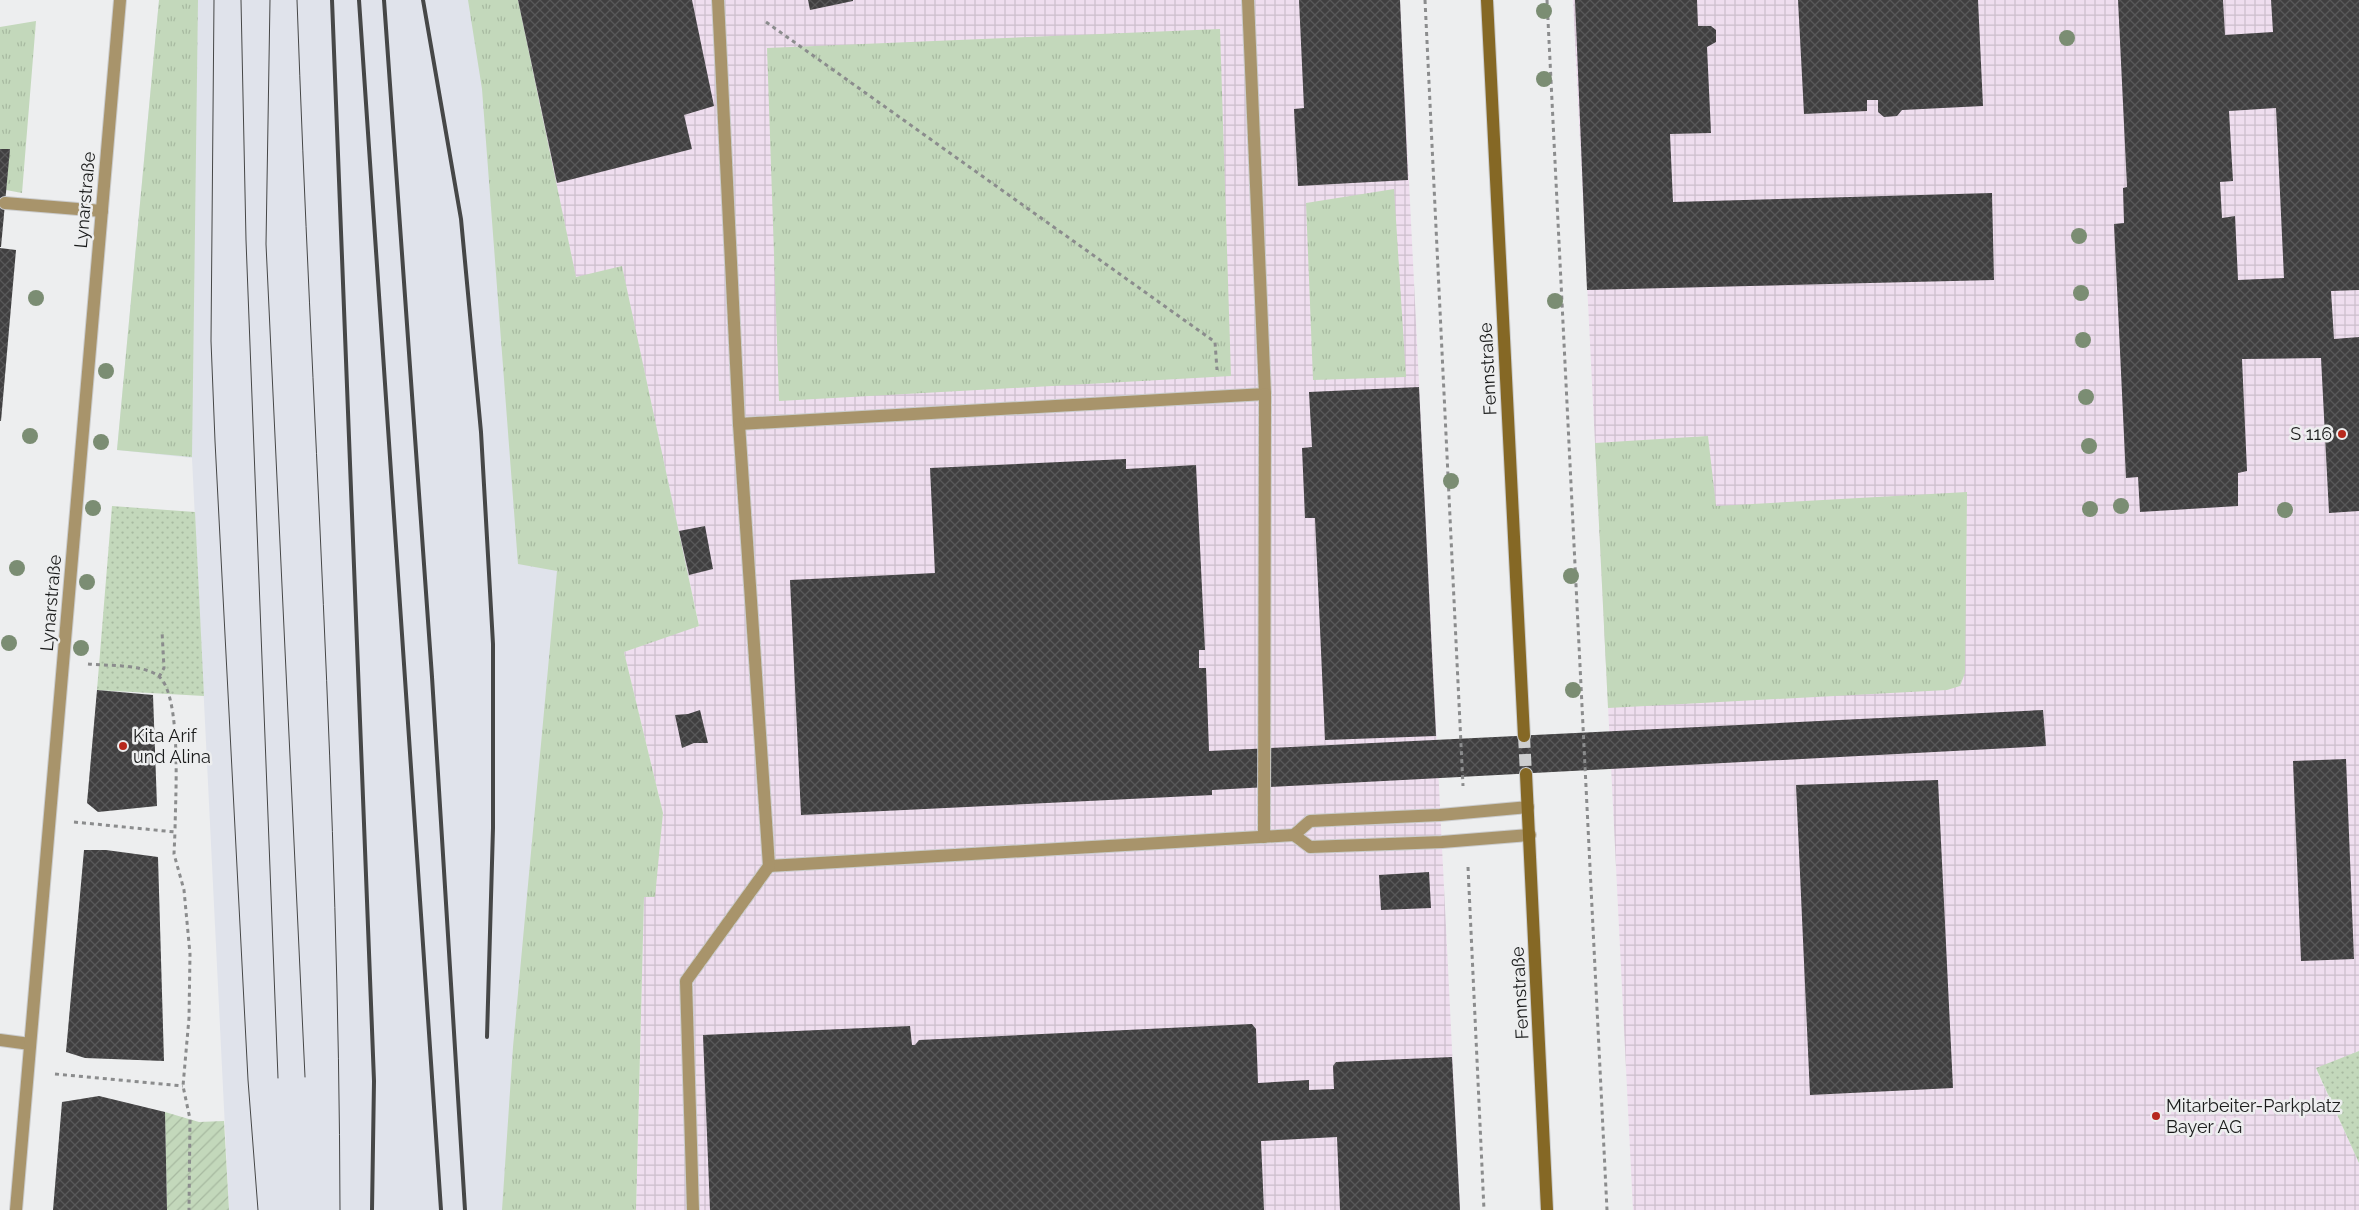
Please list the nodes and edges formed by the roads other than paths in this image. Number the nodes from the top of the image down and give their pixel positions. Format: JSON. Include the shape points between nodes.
{"nodes":[{"id":1,"x":120,"y":0,"type":"edge"},
{"id":2,"x":718,"y":0,"type":"edge"},
{"id":3,"x":1248,"y":0,"type":"edge"},
{"id":4,"x":1487,"y":0,"type":"edge"},
{"id":5,"x":5,"y":203,"type":"dead end"},
{"id":6,"x":102,"y":211,"type":"junction"},
{"id":7,"x":1265,"y":394,"type":"junction"},
{"id":8,"x":739,"y":424,"type":"junction"},
{"id":9,"x":1524,"y":736,"type":"tunnel mouth"},
{"id":10,"x":1526,"y":774,"type":"tunnel mouth"},
{"id":11,"x":1528,"y":807,"type":"junction"},
{"id":12,"x":1294,"y":835,"type":"junction"},
{"id":13,"x":1530,"y":835,"type":"junction"},
{"id":14,"x":1264,"y":838,"type":"junction"},
{"id":15,"x":769,"y":866,"type":"junction"},
{"id":16,"x":0,"y":1040,"type":"edge"},
{"id":17,"x":30,"y":1044,"type":"junction"},
{"id":18,"x":16,"y":1210,"type":"edge"},
{"id":19,"x":692,"y":1210,"type":"edge"},
{"id":20,"x":1547,"y":1210,"type":"edge"}],
"edges":[{"from":1,"to":6,"type":"street","name":"Lynarstraße"},
{"from":2,"to":8,"type":"street"},
{"from":3,"to":7,"type":"street"},
{"from":4,"to":9,"type":"main road","name":"Fennstraße"},
{"from":5,"to":6,"type":"street"},
{"from":6,"to":17,"type":"street","name":"Lynarstraße"},
{"from":7,"to":8,"type":"street"},
{"from":7,"to":14,"type":"street"},
{"from":8,"to":15,"type":"street"},
{"from":10,"to":11,"type":"main road","name":"Fennstraße"},
{"from":11,"to":12,"type":"street","via":[[1310,821]]},
{"from":11,"to":13,"type":"main road","name":"Fennstraße"},
{"from":12,"to":13,"type":"street","via":[[1310,847]]},
{"from":12,"to":14,"type":"street"},
{"from":13,"to":20,"type":"main road","name":"Fennstraße"},
{"from":14,"to":15,"type":"street"},
{"from":15,"to":19,"type":"street","via":[[686,981]]},
{"from":16,"to":17,"type":"street"},
{"from":17,"to":18,"type":"street","name":"Lynarstraße"}]}
